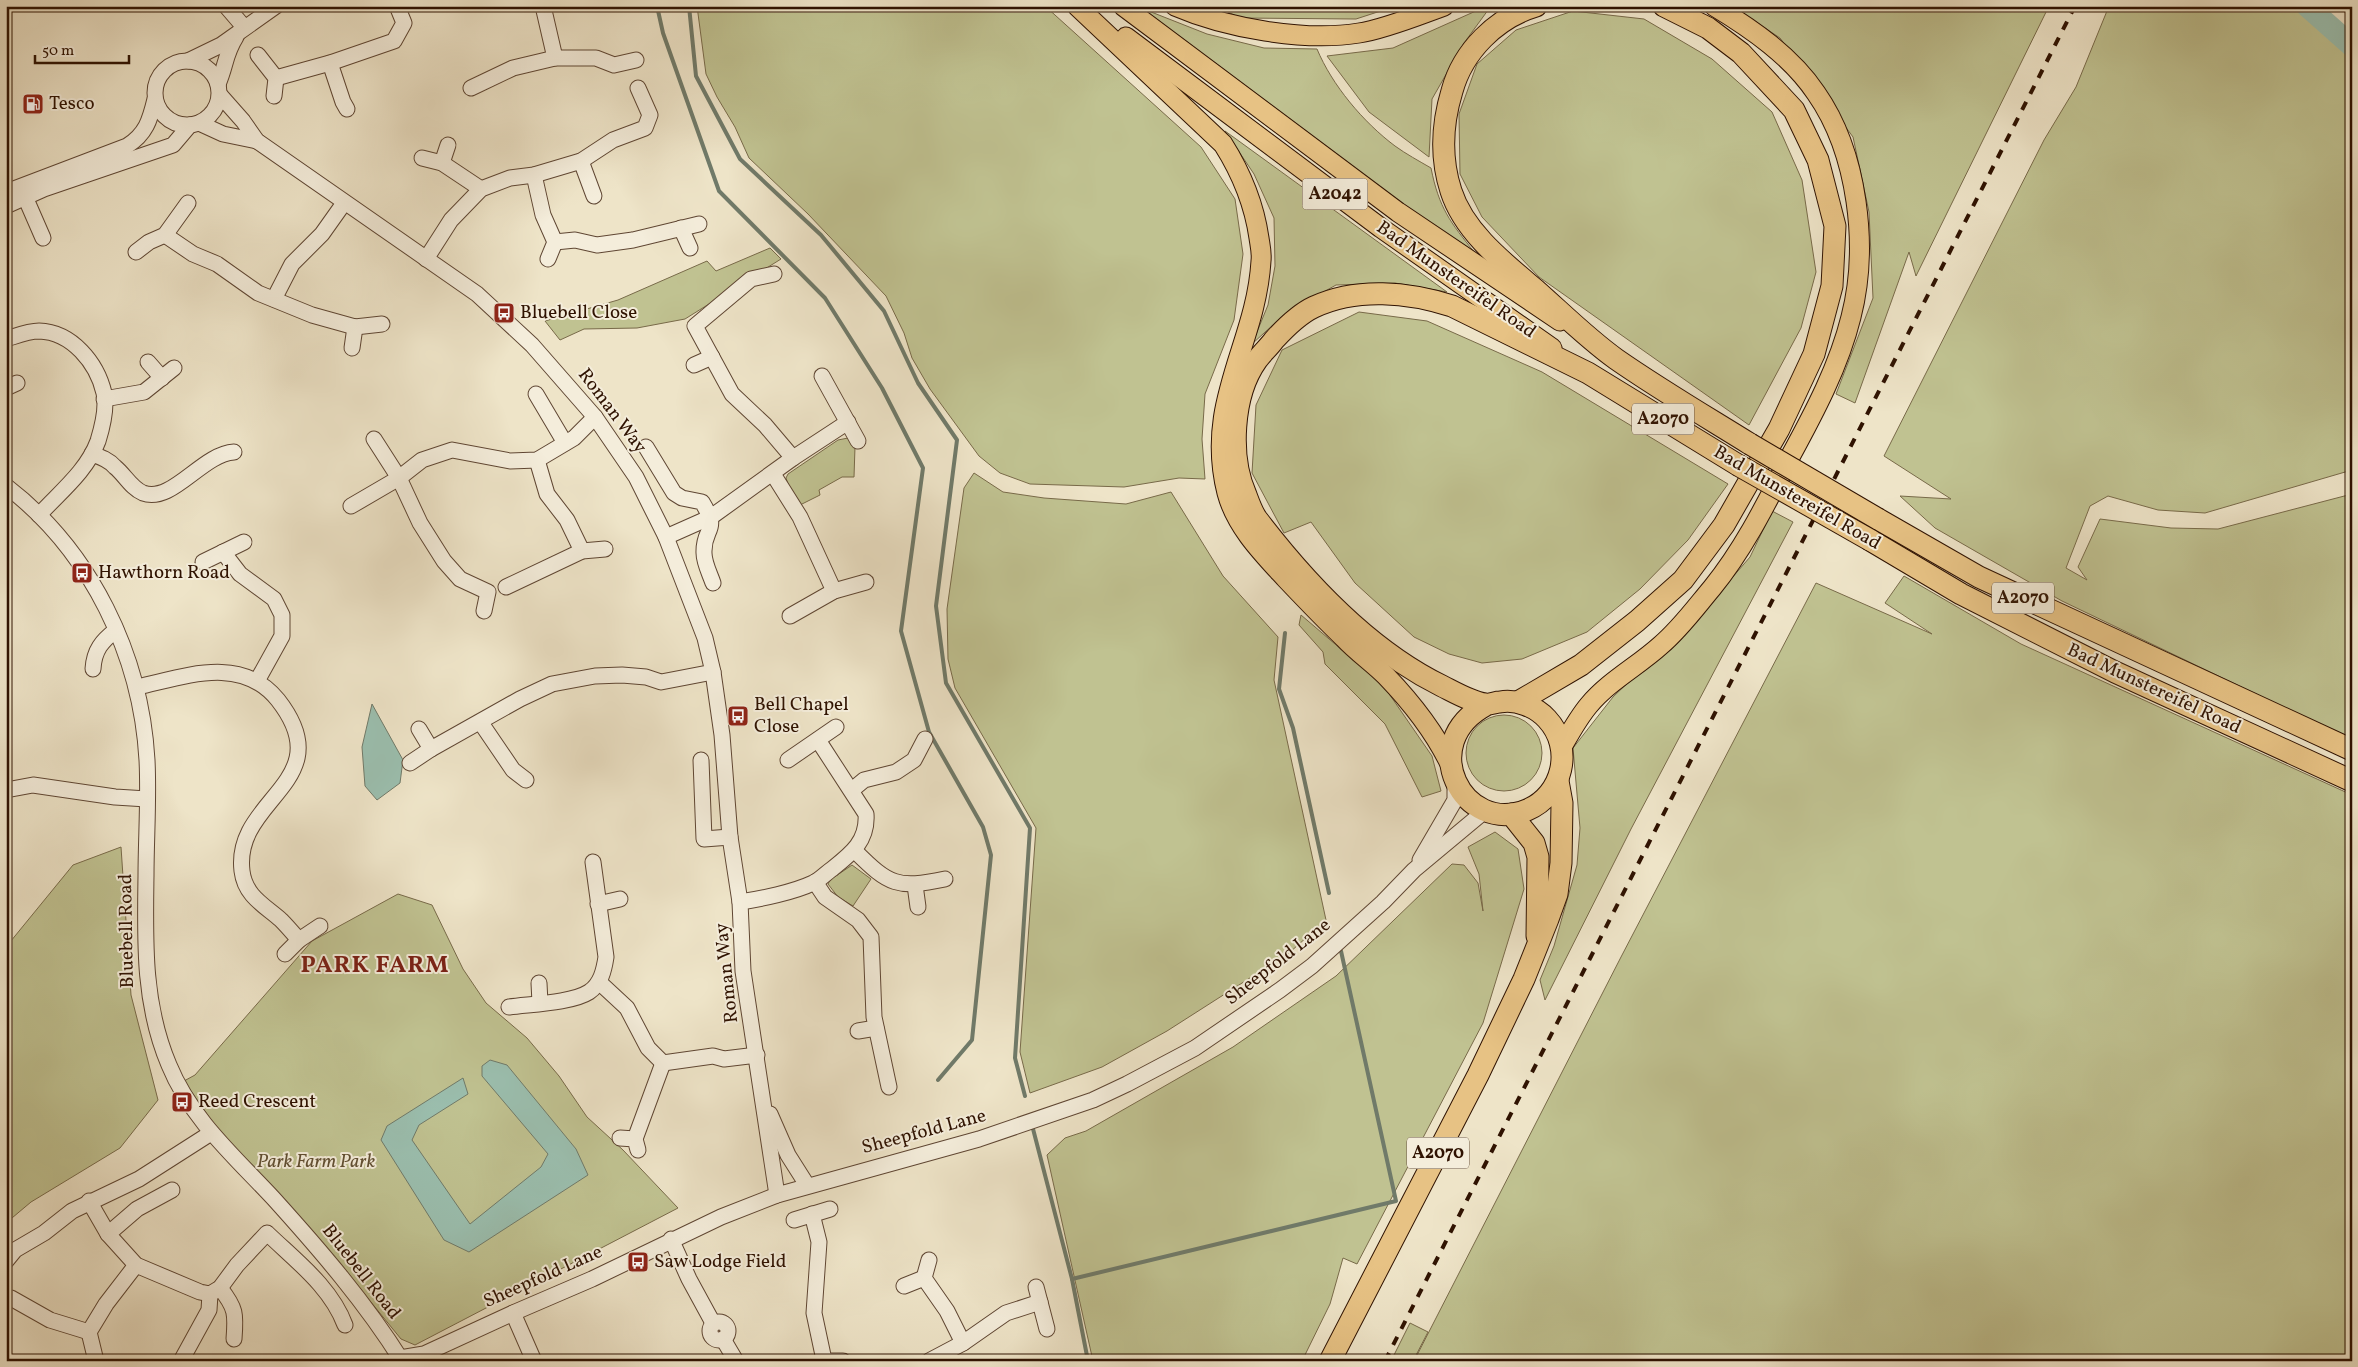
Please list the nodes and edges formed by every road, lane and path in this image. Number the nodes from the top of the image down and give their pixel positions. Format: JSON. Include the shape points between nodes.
{"nodes":[{"id":1,"x":226,"y":6,"type":"edge"},
{"id":2,"x":276,"y":6,"type":"edge"},
{"id":3,"x":397,"y":6,"type":"edge"},
{"id":4,"x":543,"y":6,"type":"edge"},
{"id":5,"x":1077,"y":6,"type":"edge"},
{"id":6,"x":1088,"y":6,"type":"edge"},
{"id":7,"x":1122,"y":6,"type":"edge"},
{"id":8,"x":1175,"y":6,"type":"edge"},
{"id":9,"x":1444,"y":6,"type":"edge"},
{"id":10,"x":1536,"y":6,"type":"edge"},
{"id":11,"x":1664,"y":6,"type":"edge"},
{"id":12,"x":1714,"y":6,"type":"edge"},
{"id":13,"x":244,"y":27,"type":"junction"},
{"id":14,"x":258,"y":55,"type":"dead end"},
{"id":15,"x":555,"y":58,"type":"junction"},
{"id":16,"x":636,"y":60,"type":"dead end"},
{"id":17,"x":188,"y":61,"type":"junction"},
{"id":18,"x":330,"y":63,"type":"junction"},
{"id":19,"x":276,"y":78,"type":"junction"},
{"id":20,"x":471,"y":88,"type":"dead end"},
{"id":21,"x":638,"y":88,"type":"dead end"},
{"id":22,"x":219,"y":89,"type":"junction"},
{"id":23,"x":274,"y":96,"type":"dead end"},
{"id":24,"x":155,"y":99,"type":"junction"},
{"id":25,"x":347,"y":109,"type":"dead end"},
{"id":26,"x":194,"y":124,"type":"junction"},
{"id":27,"x":257,"y":141,"type":"junction"},
{"id":28,"x":448,"y":145,"type":"dead end"},
{"id":29,"x":422,"y":158,"type":"dead end"},
{"id":30,"x":581,"y":161,"type":"junction"},
{"id":31,"x":442,"y":163,"type":"junction"},
{"id":32,"x":534,"y":175,"type":"junction"},
{"id":33,"x":481,"y":189,"type":"junction"},
{"id":34,"x":6,"y":192,"type":"edge"},
{"id":35,"x":594,"y":196,"type":"dead end"},
{"id":36,"x":26,"y":198,"type":"junction"},
{"id":37,"x":188,"y":203,"type":"dead end"},
{"id":38,"x":344,"y":203,"type":"junction"},
{"id":39,"x":6,"y":206,"type":"edge"},
{"id":40,"x":699,"y":224,"type":"dead end"},
{"id":41,"x":681,"y":228,"type":"junction"},
{"id":42,"x":165,"y":235,"type":"junction"},
{"id":43,"x":43,"y":238,"type":"dead end"},
{"id":44,"x":555,"y":242,"type":"junction"},
{"id":45,"x":690,"y":248,"type":"dead end"},
{"id":46,"x":136,"y":252,"type":"dead end"},
{"id":47,"x":426,"y":259,"type":"junction"},
{"id":48,"x":548,"y":259,"type":"dead end"},
{"id":49,"x":774,"y":274,"type":"dead end"},
{"id":50,"x":274,"y":299,"type":"junction"},
{"id":51,"x":382,"y":324,"type":"dead end"},
{"id":52,"x":355,"y":327,"type":"junction"},
{"id":53,"x":6,"y":339,"type":"edge"},
{"id":54,"x":352,"y":348,"type":"dead end"},
{"id":55,"x":712,"y":357,"type":"junction"},
{"id":56,"x":1615,"y":358,"type":"junction"},
{"id":57,"x":148,"y":362,"type":"dead end"},
{"id":58,"x":694,"y":365,"type":"dead end"},
{"id":59,"x":1588,"y":373,"type":"junction"},
{"id":60,"x":822,"y":376,"type":"dead end"},
{"id":61,"x":536,"y":394,"type":"dead end"},
{"id":62,"x":104,"y":399,"type":"junction"},
{"id":63,"x":595,"y":417,"type":"junction"},
{"id":64,"x":848,"y":422,"type":"junction"},
{"id":65,"x":374,"y":439,"type":"dead end"},
{"id":66,"x":858,"y":441,"type":"dead end"},
{"id":67,"x":565,"y":442,"type":"junction"},
{"id":68,"x":646,"y":447,"type":"dead end"},
{"id":69,"x":234,"y":452,"type":"dead end"},
{"id":70,"x":92,"y":454,"type":"junction"},
{"id":71,"x":793,"y":458,"type":"junction"},
{"id":72,"x":537,"y":460,"type":"junction"},
{"id":73,"x":773,"y":474,"type":"junction"},
{"id":74,"x":399,"y":478,"type":"junction"},
{"id":75,"x":6,"y":486,"type":"edge"},
{"id":76,"x":351,"y":506,"type":"dead end"},
{"id":77,"x":39,"y":515,"type":"junction"},
{"id":78,"x":711,"y":517,"type":"junction"},
{"id":79,"x":666,"y":537,"type":"junction"},
{"id":80,"x":244,"y":542,"type":"dead end"},
{"id":81,"x":605,"y":549,"type":"dead end"},
{"id":82,"x":582,"y":551,"type":"junction"},
{"id":83,"x":223,"y":552,"type":"junction"},
{"id":84,"x":203,"y":562,"type":"dead end"},
{"id":85,"x":866,"y":582,"type":"dead end"},
{"id":86,"x":713,"y":583,"type":"dead end"},
{"id":87,"x":506,"y":587,"type":"dead end"},
{"id":88,"x":834,"y":591,"type":"junction"},
{"id":89,"x":484,"y":611,"type":"dead end"},
{"id":90,"x":790,"y":616,"type":"dead end"},
{"id":91,"x":116,"y":630,"type":"junction"},
{"id":92,"x":93,"y":670,"type":"dead end"},
{"id":93,"x":713,"y":672,"type":"junction"},
{"id":94,"x":257,"y":681,"type":"junction"},
{"id":95,"x":137,"y":687,"type":"junction"},
{"id":96,"x":1518,"y":702,"type":"junction"},
{"id":97,"x":1486,"y":705,"type":"junction"},
{"id":98,"x":480,"y":723,"type":"junction"},
{"id":99,"x":836,"y":727,"type":"dead end"},
{"id":100,"x":419,"y":729,"type":"dead end"},
{"id":101,"x":924,"y":739,"type":"dead end"},
{"id":102,"x":818,"y":740,"type":"junction"},
{"id":103,"x":1562,"y":747,"type":"junction"},
{"id":104,"x":431,"y":749,"type":"junction"},
{"id":105,"x":2352,"y":750,"type":"edge"},
{"id":106,"x":700,"y":760,"type":"dead end"},
{"id":107,"x":788,"y":760,"type":"dead end"},
{"id":108,"x":410,"y":763,"type":"dead end"},
{"id":109,"x":1453,"y":773,"type":"junction"},
{"id":110,"x":526,"y":780,"type":"dead end"},
{"id":111,"x":1558,"y":781,"type":"junction"},
{"id":112,"x":2352,"y":781,"type":"edge"},
{"id":113,"x":6,"y":790,"type":"edge"},
{"id":114,"x":852,"y":790,"type":"junction"},
{"id":115,"x":147,"y":799,"type":"junction"},
{"id":116,"x":1486,"y":810,"type":"junction"},
{"id":117,"x":1512,"y":814,"type":"junction"},
{"id":118,"x":730,"y":837,"type":"junction"},
{"id":119,"x":855,"y":850,"type":"junction"},
{"id":120,"x":592,"y":862,"type":"dead end"},
{"id":121,"x":1414,"y":870,"type":"junction"},
{"id":122,"x":945,"y":879,"type":"dead end"},
{"id":123,"x":814,"y":882,"type":"junction"},
{"id":124,"x":915,"y":885,"type":"junction"},
{"id":125,"x":620,"y":899,"type":"dead end"},
{"id":126,"x":740,"y":902,"type":"junction"},
{"id":127,"x":598,"y":904,"type":"junction"},
{"id":128,"x":918,"y":907,"type":"dead end"},
{"id":129,"x":320,"y":926,"type":"dead end"},
{"id":130,"x":299,"y":940,"type":"junction"},
{"id":131,"x":1537,"y":941,"type":"junction"},
{"id":132,"x":285,"y":954,"type":"dead end"},
{"id":133,"x":599,"y":982,"type":"junction"},
{"id":134,"x":539,"y":983,"type":"dead end"},
{"id":135,"x":540,"y":1003,"type":"junction"},
{"id":136,"x":509,"y":1007,"type":"dead end"},
{"id":137,"x":876,"y":1028,"type":"junction"},
{"id":138,"x":858,"y":1031,"type":"dead end"},
{"id":139,"x":757,"y":1054,"type":"junction"},
{"id":140,"x":663,"y":1063,"type":"junction"},
{"id":141,"x":890,"y":1087,"type":"dead end"},
{"id":142,"x":765,"y":1104,"type":"junction"},
{"id":143,"x":211,"y":1133,"type":"junction"},
{"id":144,"x":631,"y":1142,"type":"dead end"},
{"id":145,"x":807,"y":1185,"type":"junction"},
{"id":146,"x":172,"y":1190,"type":"dead end"},
{"id":147,"x":777,"y":1195,"type":"junction"},
{"id":148,"x":96,"y":1198,"type":"junction"},
{"id":149,"x":830,"y":1209,"type":"dead end"},
{"id":150,"x":812,"y":1214,"type":"junction"},
{"id":151,"x":794,"y":1220,"type":"dead end"},
{"id":152,"x":108,"y":1234,"type":"junction"},
{"id":153,"x":672,"y":1239,"type":"junction"},
{"id":154,"x":7,"y":1259,"type":"edge"},
{"id":155,"x":930,"y":1260,"type":"dead end"},
{"id":156,"x":136,"y":1265,"type":"junction"},
{"id":157,"x":924,"y":1278,"type":"junction"},
{"id":158,"x":904,"y":1286,"type":"dead end"},
{"id":159,"x":1036,"y":1287,"type":"dead end"},
{"id":160,"x":215,"y":1291,"type":"junction"},
{"id":161,"x":10,"y":1298,"type":"dead end"},
{"id":162,"x":1040,"y":1302,"type":"junction"},
{"id":163,"x":512,"y":1313,"type":"junction"},
{"id":164,"x":345,"y":1325,"type":"dead end"},
{"id":165,"x":1047,"y":1329,"type":"dead end"},
{"id":166,"x":90,"y":1332,"type":"junction"},
{"id":167,"x":234,"y":1339,"type":"dead end"},
{"id":168,"x":963,"y":1343,"type":"junction"},
{"id":169,"x":401,"y":1359,"type":"edge"},
{"id":170,"x":823,"y":1360,"type":"edge"},
{"id":171,"x":96,"y":1361,"type":"edge"},
{"id":172,"x":181,"y":1361,"type":"edge"},
{"id":173,"x":534,"y":1361,"type":"edge"},
{"id":174,"x":736,"y":1361,"type":"edge"},
{"id":175,"x":843,"y":1361,"type":"edge"},
{"id":176,"x":929,"y":1361,"type":"edge"},
{"id":177,"x":1330,"y":1361,"type":"edge"}],
"edges":[{"from":1,"to":13,"type":"street"},
{"from":2,"to":13,"type":"street"},
{"from":3,"to":18,"type":"street","via":[[404,24],[394,41]]},
{"from":4,"to":15,"type":"street"},
{"from":5,"to":109,"type":"main road","via":[[1223,144],[1240,170],[1255,212],[1262,259],[1254,309],[1225,398],[1220,445],[1227,494],[1244,530],[1308,602],[1410,702],[1439,742]]},
{"from":6,"to":59,"type":"main road","name":"Bad Munstereifel Road","number":"A2042","via":[[1269,146]]},
{"from":7,"to":56,"type":"main road","name":"Bad Munstereifel Road","number":"A2042","via":[[1398,212]]},
{"from":8,"to":9,"type":"main road","via":[[1192,14],[1246,28],[1300,35],[1360,33]]},
{"from":10,"to":56,"type":"highway","via":[[1498,24],[1468,55],[1454,84],[1442,143],[1451,191],[1467,221],[1504,263]]},
{"from":11,"to":96,"type":"highway","via":[[1708,28],[1742,53],[1794,110],[1818,160],[1835,226],[1832,286],[1814,354],[1779,429],[1724,525],[1683,580],[1581,665]]},
{"from":12,"to":103,"type":"main road","via":[[1777,49],[1816,93],[1836,132],[1850,168],[1860,223],[1860,270],[1851,317],[1838,359],[1807,425],[1736,554],[1713,587],[1662,645],[1589,705]]},
{"from":13,"to":17,"type":"street","via":[[221,45]]},
{"from":13,"to":22,"type":"street","via":[[224,58]]},
{"from":14,"to":19,"type":"street"},
{"from":15,"to":16,"type":"street","via":[[596,58],[614,65]]},
{"from":15,"to":20,"type":"street","via":[[513,68]]},
{"from":17,"to":22,"type":"street","via":[[205,66],[213,74]]},
{"from":17,"to":24,"type":"street","via":[[164,70],[155,87]]},
{"from":18,"to":19,"type":"street"},
{"from":18,"to":25,"type":"street"},
{"from":19,"to":23,"type":"street"},
{"from":21,"to":30,"type":"street","via":[[650,115],[645,128],[613,140]]},
{"from":22,"to":26,"type":"street","via":[[216,108],[210,116]]},
{"from":22,"to":27,"type":"street","name":"Roman Way"},
{"from":24,"to":26,"type":"street","via":[[167,118],[178,124]]},
{"from":24,"to":34,"type":"street","via":[[149,124],[140,138],[127,146]]},
{"from":26,"to":27,"type":"street","name":"Roman Way"},
{"from":26,"to":36,"type":"street","via":[[173,145]]},
{"from":27,"to":38,"type":"street","name":"Roman Way"},
{"from":28,"to":31,"type":"street"},
{"from":29,"to":31,"type":"street"},
{"from":30,"to":32,"type":"street"},
{"from":30,"to":35,"type":"street"},
{"from":31,"to":33,"type":"street"},
{"from":32,"to":33,"type":"street","via":[[510,178]]},
{"from":32,"to":44,"type":"street","via":[[543,215]]},
{"from":33,"to":47,"type":"street","via":[[451,220]]},
{"from":36,"to":39,"type":"street"},
{"from":36,"to":43,"type":"street"},
{"from":37,"to":42,"type":"street"},
{"from":38,"to":47,"type":"street","name":"Roman Way"},
{"from":38,"to":50,"type":"street","via":[[322,234],[292,264]]},
{"from":40,"to":41,"type":"street"},
{"from":41,"to":44,"type":"street","via":[[597,245],[575,240]]},
{"from":41,"to":45,"type":"street"},
{"from":42,"to":46,"type":"street"},
{"from":42,"to":50,"type":"street","via":[[193,254],[217,264],[258,293]]},
{"from":44,"to":48,"type":"street"},
{"from":47,"to":63,"type":"street","name":"Roman Way","via":[[477,294],[544,358]]},
{"from":49,"to":55,"type":"street","via":[[751,279],[695,326]]},
{"from":50,"to":52,"type":"street","via":[[312,315]]},
{"from":51,"to":52,"type":"street"},
{"from":52,"to":54,"type":"street"},
{"from":53,"to":62,"type":"street","via":[[40,331],[62,337],[87,356]]},
{"from":55,"to":58,"type":"street"},
{"from":55,"to":71,"type":"street","via":[[732,394]]},
{"from":56,"to":105,"type":"highway","name":"Bad Munstereifel Road","number":"A2070","bridge":true,"via":[[1750,444],[1979,577]]},
{"from":57,"to":62,"type":"street","via":[[168,373],[144,392]]},
{"from":59,"to":97,"type":"highway","via":[[1452,306],[1412,295],[1379,293],[1313,307],[1285,328],[1256,362],[1240,401],[1234,441],[1240,483],[1255,516],[1318,590],[1397,661],[1441,686]]},
{"from":59,"to":112,"type":"highway","name":"Bad Munstereifel Road","number":"A2070","bridge":true,"via":[[1961,594],[2115,672]]},
{"from":60,"to":64,"type":"street"},
{"from":61,"to":67,"type":"street"},
{"from":62,"to":70,"type":"street","via":[[102,422]]},
{"from":63,"to":67,"type":"street","via":[[574,438]]},
{"from":63,"to":79,"type":"street","name":"Roman Way","via":[[636,477]]},
{"from":64,"to":66,"type":"street"},
{"from":64,"to":71,"type":"street"},
{"from":65,"to":74,"type":"street"},
{"from":67,"to":72,"type":"street"},
{"from":68,"to":78,"type":"street","via":[[674,493],[702,502]]},
{"from":69,"to":70,"type":"street","via":[[214,457],[168,491],[151,495],[130,484],[113,464]]},
{"from":70,"to":77,"type":"street","via":[[79,474]]},
{"from":71,"to":73,"type":"street"},
{"from":72,"to":74,"type":"street","via":[[510,461],[452,450],[422,460]]},
{"from":72,"to":82,"type":"street","via":[[548,494],[567,520]]},
{"from":73,"to":78,"type":"street"},
{"from":73,"to":88,"type":"street","via":[[800,517]]},
{"from":74,"to":76,"type":"street"},
{"from":74,"to":89,"type":"street","via":[[420,523],[444,561],[460,579],[488,592]]},
{"from":75,"to":77,"type":"street","name":"Bluebell Road"},
{"from":77,"to":91,"type":"street","name":"Bluebell Road","via":[[89,576]]},
{"from":78,"to":79,"type":"street"},
{"from":78,"to":86,"type":"street","via":[[712,526],[704,552]]},
{"from":79,"to":93,"type":"street","name":"Roman Way","via":[[705,638]]},
{"from":80,"to":83,"type":"street"},
{"from":81,"to":82,"type":"street"},
{"from":82,"to":87,"type":"street"},
{"from":83,"to":84,"type":"street"},
{"from":83,"to":94,"type":"street","via":[[240,574],[274,599],[282,615],[282,636]]},
{"from":85,"to":88,"type":"street"},
{"from":88,"to":90,"type":"street"},
{"from":91,"to":92,"type":"street","via":[[100,644]]},
{"from":91,"to":95,"type":"street","name":"Bluebell Road"},
{"from":93,"to":98,"type":"street","via":[[661,682],[646,676],[622,675],[574,679],[530,694]]},
{"from":93,"to":118,"type":"street","name":"Roman Way"},
{"from":94,"to":95,"type":"street","via":[[209,671]]},
{"from":94,"to":130,"type":"street","via":[[287,712],[298,744],[292,772],[246,835],[242,847],[242,872],[253,898],[281,920]]},
{"from":95,"to":115,"type":"street","name":"Bluebell Road","via":[[147,761]]},
{"from":96,"to":97,"type":"highway"},
{"from":96,"to":103,"type":"highway","via":[[1547,718]]},
{"from":97,"to":109,"type":"highway","via":[[1473,712],[1458,729],[1450,749]]},
{"from":98,"to":104,"type":"street"},
{"from":98,"to":110,"type":"street","via":[[512,770]]},
{"from":99,"to":102,"type":"street"},
{"from":100,"to":104,"type":"street"},
{"from":101,"to":114,"type":"street","via":[[914,760],[896,772],[864,780]]},
{"from":102,"to":107,"type":"street"},
{"from":102,"to":114,"type":"street"},
{"from":103,"to":111,"type":"highway","via":[[1563,764]]},
{"from":104,"to":108,"type":"street"},
{"from":106,"to":118,"type":"street","via":[[704,839]]},
{"from":109,"to":116,"type":"highway","via":[[1468,798]]},
{"from":109,"to":121,"type":"street","name":"Sheepfold Lane","via":[[1455,800]]},
{"from":111,"to":117,"type":"highway","via":[[1539,804]]},
{"from":111,"to":131,"type":"highway","number":"A2070","via":[[1562,818],[1557,894]]},
{"from":113,"to":115,"type":"street","via":[[33,785]]},
{"from":114,"to":119,"type":"street","via":[[866,814],[866,824]]},
{"from":115,"to":143,"type":"street","name":"Bluebell Road","via":[[145,969],[150,1006],[169,1066],[194,1111]]},
{"from":116,"to":117,"type":"highway"},
{"from":116,"to":121,"type":"street","name":"Sheepfold Lane"},
{"from":117,"to":131,"type":"highway","number":"A2070","via":[[1534,843],[1538,857]]},
{"from":118,"to":126,"type":"street","name":"Roman Way"},
{"from":119,"to":123,"type":"street"},
{"from":119,"to":124,"type":"street","via":[[881,874],[899,884]]},
{"from":120,"to":127,"type":"street"},
{"from":121,"to":145,"type":"street","name":"Sheepfold Lane","via":[[1312,966],[1280,990],[1195,1048],[1127,1084],[1093,1100],[979,1139]]},
{"from":122,"to":124,"type":"street"},
{"from":123,"to":126,"type":"street","via":[[764,899]]},
{"from":123,"to":137,"type":"street","via":[[825,897],[858,920],[871,937]]},
{"from":124,"to":128,"type":"street"},
{"from":125,"to":127,"type":"street"},
{"from":126,"to":139,"type":"street","name":"Roman Way","via":[[743,971]]},
{"from":127,"to":133,"type":"street","via":[[606,958]]},
{"from":129,"to":130,"type":"street"},
{"from":130,"to":132,"type":"street"},
{"from":131,"to":177,"type":"highway","number":"A2070","via":[[1520,988],[1478,1075]]},
{"from":133,"to":135,"type":"street","via":[[590,992],[577,997]]},
{"from":133,"to":140,"type":"street","via":[[627,1008],[648,1048]]},
{"from":134,"to":135,"type":"street"},
{"from":135,"to":136,"type":"street"},
{"from":137,"to":138,"type":"street"},
{"from":137,"to":141,"type":"street"},
{"from":139,"to":140,"type":"street"},
{"from":139,"to":142,"type":"street","name":"Roman Way"},
{"from":140,"to":144,"type":"street"},
{"from":142,"to":145,"type":"street","name":"Roman Way","via":[[788,1155]]},
{"from":142,"to":147,"type":"street","name":"Roman Way"},
{"from":143,"to":148,"type":"street","via":[[171,1159],[137,1172]]},
{"from":143,"to":169,"type":"street","name":"Bluebell Road","via":[[324,1254]]},
{"from":145,"to":147,"type":"street","name":"Sheepfold Lane"},
{"from":146,"to":152,"type":"street","via":[[137,1209]]},
{"from":147,"to":153,"type":"street","name":"Sheepfold Lane"},
{"from":148,"to":152,"type":"street"},
{"from":148,"to":154,"type":"street","via":[[38,1226],[26,1235]]},
{"from":149,"to":150,"type":"street"},
{"from":150,"to":151,"type":"street"},
{"from":150,"to":170,"type":"street","via":[[819,1242],[814,1313]]},
{"from":152,"to":156,"type":"street"},
{"from":153,"to":163,"type":"street","name":"Sheepfold Lane","via":[[592,1279]]},
{"from":153,"to":174,"type":"street","via":[[713,1323],[710,1334],[714,1339],[723,1339]]},
{"from":155,"to":157,"type":"street"},
{"from":156,"to":160,"type":"street","via":[[200,1292]]},
{"from":156,"to":166,"type":"street","via":[[106,1304]]},
{"from":157,"to":158,"type":"street"},
{"from":157,"to":168,"type":"street","via":[[947,1311]]},
{"from":159,"to":162,"type":"street"},
{"from":160,"to":164,"type":"street","via":[[267,1233],[338,1305]]},
{"from":160,"to":167,"type":"street","via":[[230,1301],[236,1315]]},
{"from":160,"to":172,"type":"street","via":[[209,1310]]},
{"from":161,"to":166,"type":"street","via":[[50,1320]]},
{"from":162,"to":165,"type":"street"},
{"from":162,"to":168,"type":"street","via":[[1006,1313]]},
{"from":163,"to":169,"type":"street","name":"Sheepfold Lane","via":[[424,1354]]},
{"from":163,"to":173,"type":"street"},
{"from":166,"to":171,"type":"street"},
{"from":168,"to":176,"type":"street"},
{"from":170,"to":175,"type":"street"}]}
